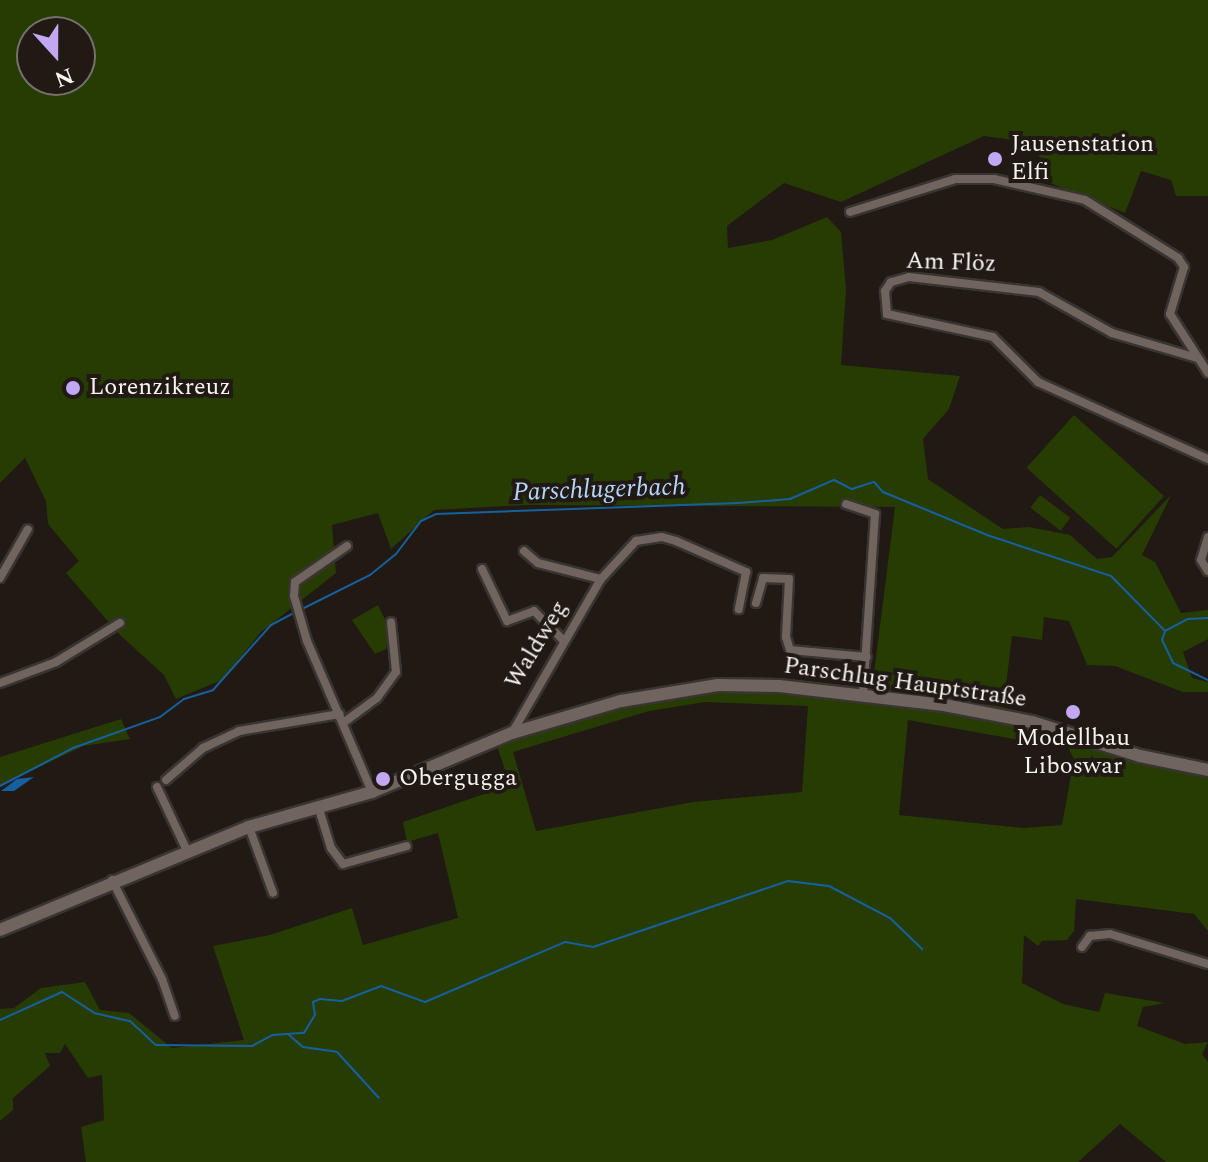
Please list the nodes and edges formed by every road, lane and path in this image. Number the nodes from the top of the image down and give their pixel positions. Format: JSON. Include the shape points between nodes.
{"nodes":[{"id":1,"x":850,"y":212,"type":"dead end"},
{"id":2,"x":1197,"y":358,"type":"junction"},
{"id":3,"x":1208,"y":373,"type":"edge"},
{"id":4,"x":1208,"y":459,"type":"edge"},
{"id":5,"x":846,"y":504,"type":"dead end"},
{"id":6,"x":28,"y":529,"type":"dead end"},
{"id":7,"x":1208,"y":537,"type":"edge"},
{"id":8,"x":347,"y":546,"type":"dead end"},
{"id":9,"x":524,"y":551,"type":"dead end"},
{"id":10,"x":482,"y":569,"type":"dead end"},
{"id":11,"x":1208,"y":571,"type":"edge"},
{"id":12,"x":0,"y":578,"type":"edge"},
{"id":13,"x":601,"y":579,"type":"junction"},
{"id":14,"x":756,"y":603,"type":"dead end"},
{"id":15,"x":739,"y":609,"type":"dead end"},
{"id":16,"x":391,"y":622,"type":"dead end"},
{"id":17,"x":120,"y":623,"type":"dead end"},
{"id":18,"x":564,"y":641,"type":"junction"},
{"id":19,"x":867,"y":657,"type":"junction"},
{"id":20,"x":0,"y":683,"type":"edge"},
{"id":21,"x":863,"y":695,"type":"junction"},
{"id":22,"x":342,"y":719,"type":"junction"},
{"id":23,"x":512,"y":733,"type":"junction"},
{"id":24,"x":1208,"y":770,"type":"edge"},
{"id":25,"x":166,"y":780,"type":"dead end"},
{"id":26,"x":157,"y":787,"type":"dead end"},
{"id":27,"x":372,"y":792,"type":"junction"},
{"id":28,"x":318,"y":806,"type":"junction"},
{"id":29,"x":249,"y":827,"type":"junction"},
{"id":30,"x":407,"y":846,"type":"dead end"},
{"id":31,"x":187,"y":853,"type":"junction"},
{"id":32,"x":112,"y":880,"type":"junction"},
{"id":33,"x":273,"y":893,"type":"dead end"},
{"id":34,"x":0,"y":930,"type":"edge"},
{"id":35,"x":1082,"y":947,"type":"dead end"},
{"id":36,"x":1208,"y":964,"type":"edge"},
{"id":37,"x":175,"y":1016,"type":"dead end"}],
"edges":[{"from":1,"to":2,"type":"street","via":[[955,179],[994,179],[1085,200],[1178,258],[1184,267],[1170,314]]},
{"from":2,"to":3,"type":"street"},
{"from":2,"to":4,"type":"street","name":"Am Flöz","via":[[1112,333],[1039,292],[909,277],[891,282],[885,291],[887,314],[993,337],[1038,382]]},
{"from":5,"to":19,"type":"street","via":[[875,514]]},
{"from":6,"to":12,"type":"street"},
{"from":7,"to":11,"type":"street","via":[[1201,560]]},
{"from":8,"to":22,"type":"street","via":[[295,582],[294,596]]},
{"from":9,"to":13,"type":"street","name":"Waldweg","via":[[538,563]]},
{"from":10,"to":18,"type":"street","via":[[507,621],[534,611]]},
{"from":13,"to":15,"type":"street","name":"Waldweg","via":[[636,541],[662,537],[746,572]]},
{"from":13,"to":18,"type":"street","name":"Waldweg"},
{"from":14,"to":19,"type":"street","via":[[763,578],[789,579],[790,650]]},
{"from":16,"to":22,"type":"street","via":[[396,672],[377,698]]},
{"from":17,"to":20,"type":"street","via":[[56,662]]},
{"from":18,"to":23,"type":"street","name":"Waldweg"},
{"from":19,"to":21,"type":"street"},
{"from":21,"to":23,"type":"main road","name":"Parschlug Hauptstraße","via":[[718,685],[621,701]]},
{"from":21,"to":24,"type":"main road","name":"Parschlug Hauptstraße","via":[[1032,722],[1140,756]]},
{"from":22,"to":25,"type":"street","via":[[239,731],[203,748]]},
{"from":22,"to":27,"type":"street"},
{"from":23,"to":27,"type":"main road","name":"Parschlug Hauptstraße"},
{"from":26,"to":31,"type":"street"},
{"from":27,"to":28,"type":"main road","name":"Parschlug Hauptstraße"},
{"from":28,"to":29,"type":"main road","name":"Parschlug Hauptstraße"},
{"from":28,"to":30,"type":"street","via":[[331,848],[343,864]]},
{"from":29,"to":31,"type":"main road","name":"Parschlug Hauptstraße"},
{"from":29,"to":33,"type":"street"},
{"from":31,"to":32,"type":"main road","name":"Parschlug Hauptstraße"},
{"from":32,"to":34,"type":"main road","name":"Parschlug Hauptstraße"},
{"from":32,"to":37,"type":"street"},
{"from":35,"to":36,"type":"street","via":[[1090,936],[1110,934]]}]}
